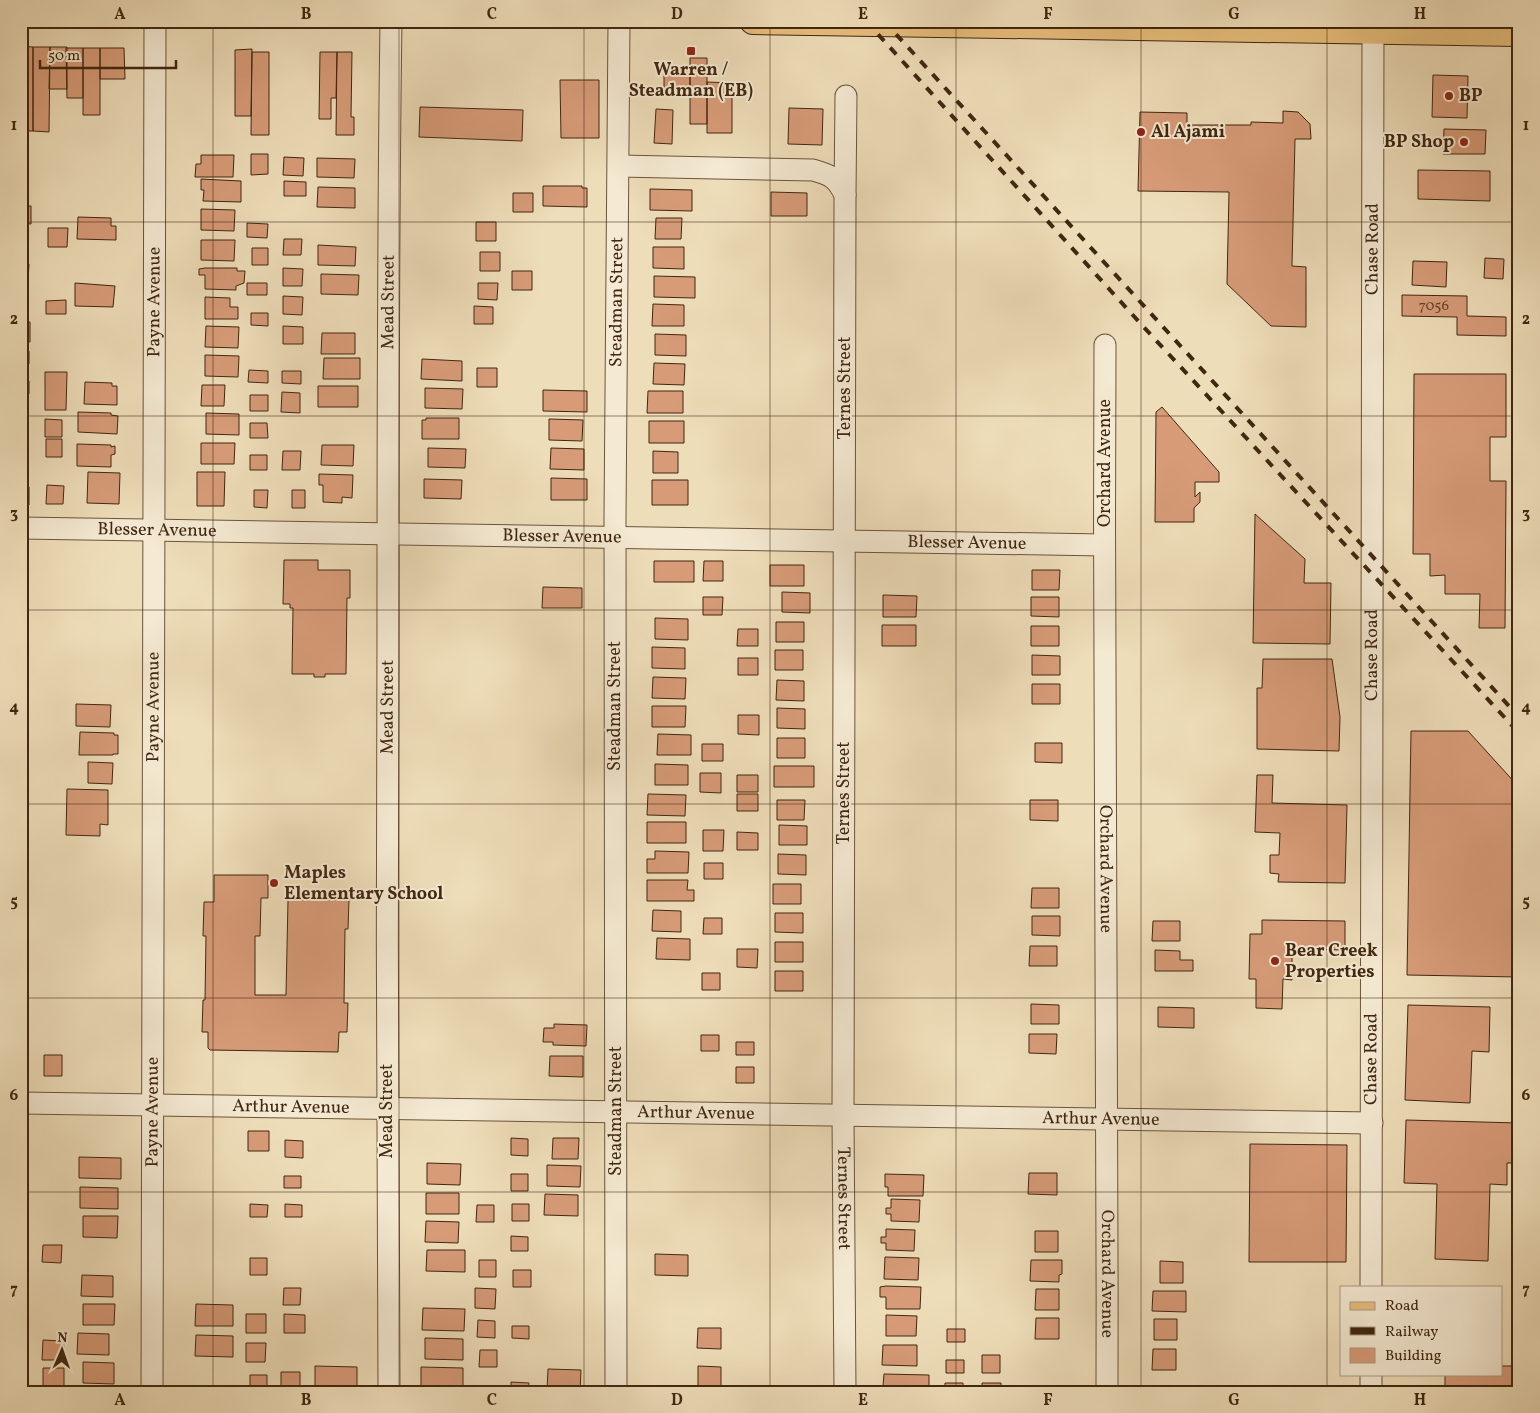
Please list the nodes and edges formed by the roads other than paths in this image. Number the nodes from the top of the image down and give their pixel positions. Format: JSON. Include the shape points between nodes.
{"nodes":[{"id":1,"x":156,"y":21,"type":"edge"},
{"id":2,"x":391,"y":21,"type":"edge"},
{"id":3,"x":619,"y":21,"type":"edge"},
{"id":4,"x":753,"y":21,"type":"edge"},
{"id":5,"x":1106,"y":24,"type":"edge"},
{"id":6,"x":1374,"y":26,"type":"edge"},
{"id":7,"x":1519,"y":33,"type":"edge"},
{"id":8,"x":846,"y":96,"type":"dead end"},
{"id":9,"x":619,"y":166,"type":"junction"},
{"id":10,"x":845,"y":195,"type":"junction"},
{"id":11,"x":1105,"y":344,"type":"dead end"},
{"id":12,"x":21,"y":528,"type":"edge"},
{"id":13,"x":154,"y":531,"type":"junction"},
{"id":14,"x":388,"y":535,"type":"junction"},
{"id":15,"x":615,"y":539,"type":"junction"},
{"id":16,"x":844,"y":541,"type":"junction"},
{"id":17,"x":1104,"y":545,"type":"junction"},
{"id":18,"x":21,"y":1103,"type":"edge"},
{"id":19,"x":153,"y":1105,"type":"junction"},
{"id":20,"x":387,"y":1108,"type":"junction"},
{"id":21,"x":617,"y":1112,"type":"junction"},
{"id":22,"x":844,"y":1115,"type":"junction"},
{"id":23,"x":1108,"y":1118,"type":"junction"},
{"id":24,"x":1372,"y":1123,"type":"junction"},
{"id":25,"x":1371,"y":1286,"type":"edge"},
{"id":26,"x":1371,"y":1376,"type":"edge"},
{"id":27,"x":152,"y":1392,"type":"edge"},
{"id":28,"x":388,"y":1392,"type":"edge"},
{"id":29,"x":616,"y":1392,"type":"edge"},
{"id":30,"x":845,"y":1392,"type":"edge"},
{"id":31,"x":1107,"y":1392,"type":"edge"},
{"id":32,"x":1371,"y":1392,"type":"edge"}],
"edges":[{"from":1,"to":13,"type":"street","name":"Payne Avenue"},
{"from":2,"to":14,"type":"street","name":"Mead Street"},
{"from":3,"to":9,"type":"street","name":"Steadman Street"},
{"from":4,"to":5,"type":"main road"},
{"from":5,"to":6,"type":"main road"},
{"from":6,"to":7,"type":"main road"},
{"from":6,"to":24,"type":"street","name":"Chase Road"},
{"from":8,"to":10,"type":"street","name":"Ternes Street"},
{"from":9,"to":10,"type":"street","via":[[813,170],[828,174],[839,182]]},
{"from":9,"to":15,"type":"street","name":"Steadman Street"},
{"from":10,"to":16,"type":"street","name":"Ternes Street"},
{"from":11,"to":17,"type":"street","name":"Orchard Avenue"},
{"from":12,"to":13,"type":"street","name":"Blesser Avenue"},
{"from":13,"to":14,"type":"street","name":"Blesser Avenue"},
{"from":13,"to":19,"type":"street","name":"Payne Avenue"},
{"from":14,"to":15,"type":"street","name":"Blesser Avenue"},
{"from":14,"to":20,"type":"street","name":"Mead Street"},
{"from":15,"to":16,"type":"street","name":"Blesser Avenue"},
{"from":15,"to":21,"type":"street","name":"Steadman Street"},
{"from":16,"to":17,"type":"street","name":"Blesser Avenue"},
{"from":16,"to":22,"type":"street","name":"Ternes Street"},
{"from":17,"to":23,"type":"street","name":"Orchard Avenue"},
{"from":18,"to":19,"type":"street","name":"Arthur Avenue"},
{"from":19,"to":20,"type":"street","name":"Arthur Avenue"},
{"from":19,"to":27,"type":"street","name":"Payne Avenue"},
{"from":20,"to":21,"type":"street","name":"Arthur Avenue"},
{"from":20,"to":28,"type":"street","name":"Mead Street"},
{"from":21,"to":22,"type":"street","name":"Arthur Avenue"},
{"from":21,"to":29,"type":"street","name":"Steadman Street"},
{"from":22,"to":23,"type":"street","name":"Arthur Avenue"},
{"from":22,"to":30,"type":"street","name":"Ternes Street"},
{"from":23,"to":24,"type":"street","name":"Arthur Avenue"},
{"from":23,"to":31,"type":"street","name":"Orchard Avenue"},
{"from":24,"to":25,"type":"street","name":"Chase Road"},
{"from":26,"to":32,"type":"street"}]}
